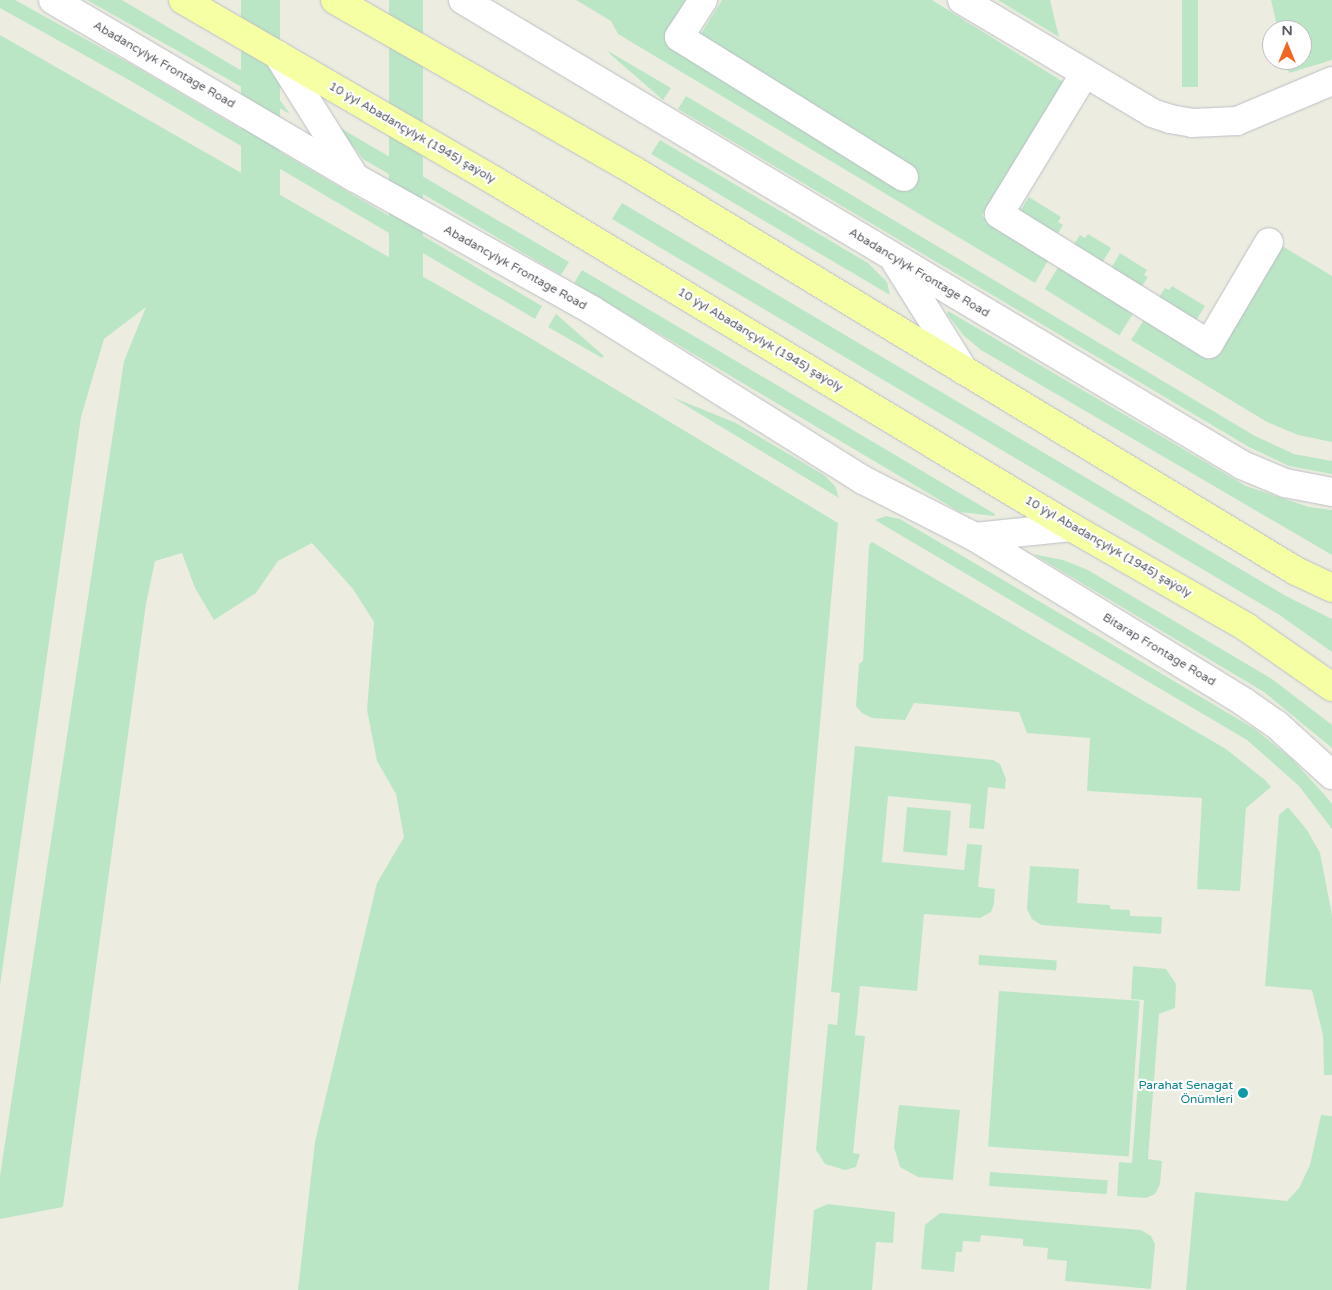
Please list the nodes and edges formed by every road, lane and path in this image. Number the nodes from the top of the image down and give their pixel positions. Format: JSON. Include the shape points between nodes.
{"nodes":[{"id":1,"x":54,"y":0,"type":"edge"},
{"id":2,"x":183,"y":0,"type":"edge"},
{"id":3,"x":336,"y":0,"type":"edge"},
{"id":4,"x":463,"y":0,"type":"edge"},
{"id":5,"x":702,"y":0,"type":"edge"},
{"id":6,"x":962,"y":0,"type":"edge"},
{"id":7,"x":278,"y":55,"type":"junction"},
{"id":8,"x":1085,"y":73,"type":"junction"},
{"id":9,"x":1332,"y":81,"type":"edge"},
{"id":10,"x":354,"y":177,"type":"junction"},
{"id":11,"x":904,"y":177,"type":"dead end"},
{"id":12,"x":1269,"y":242,"type":"dead end"},
{"id":13,"x":894,"y":258,"type":"junction"},
{"id":14,"x":964,"y":371,"type":"junction"},
{"id":15,"x":1332,"y":492,"type":"edge"},
{"id":16,"x":1071,"y":527,"type":"junction"},
{"id":17,"x":975,"y":538,"type":"junction"},
{"id":18,"x":1332,"y":588,"type":"edge"},
{"id":19,"x":1332,"y":687,"type":"edge"},
{"id":20,"x":1332,"y":776,"type":"edge"}],
"edges":[{"from":1,"to":10,"type":"street","name":"Abadancylyk Frontage Road"},
{"from":2,"to":7,"type":"main road","name":"10 ýyl Abadançylyk (1945) şaýoly"},
{"from":3,"to":14,"type":"main road","via":[[633,170]]},
{"from":4,"to":13,"type":"street","name":"Abadancylyk Frontage Road"},
{"from":5,"to":11,"type":"street","via":[[679,37]]},
{"from":6,"to":8,"type":"street"},
{"from":7,"to":10,"type":"street"},
{"from":7,"to":16,"type":"main road","name":"10 ýyl Abadançylyk (1945) şaýoly"},
{"from":8,"to":9,"type":"street","via":[[1152,113],[1192,123],[1237,121]]},
{"from":8,"to":12,"type":"street","via":[[999,214],[1209,344]]},
{"from":10,"to":17,"type":"street","name":"Abadancylyk Frontage Road","via":[[592,310],[863,480]]},
{"from":13,"to":14,"type":"street"},
{"from":13,"to":15,"type":"street","name":"Abadancylyk Frontage Road","via":[[1242,465],[1285,483]]},
{"from":14,"to":18,"type":"main road","via":[[1296,571]]},
{"from":16,"to":17,"type":"street"},
{"from":16,"to":19,"type":"main road","name":"10 ýyl Abadançylyk (1945) şaýoly","via":[[1246,627]]},
{"from":17,"to":20,"type":"street","name":"Bitarap Frontage Road","via":[[1244,702],[1276,724]]}]}
